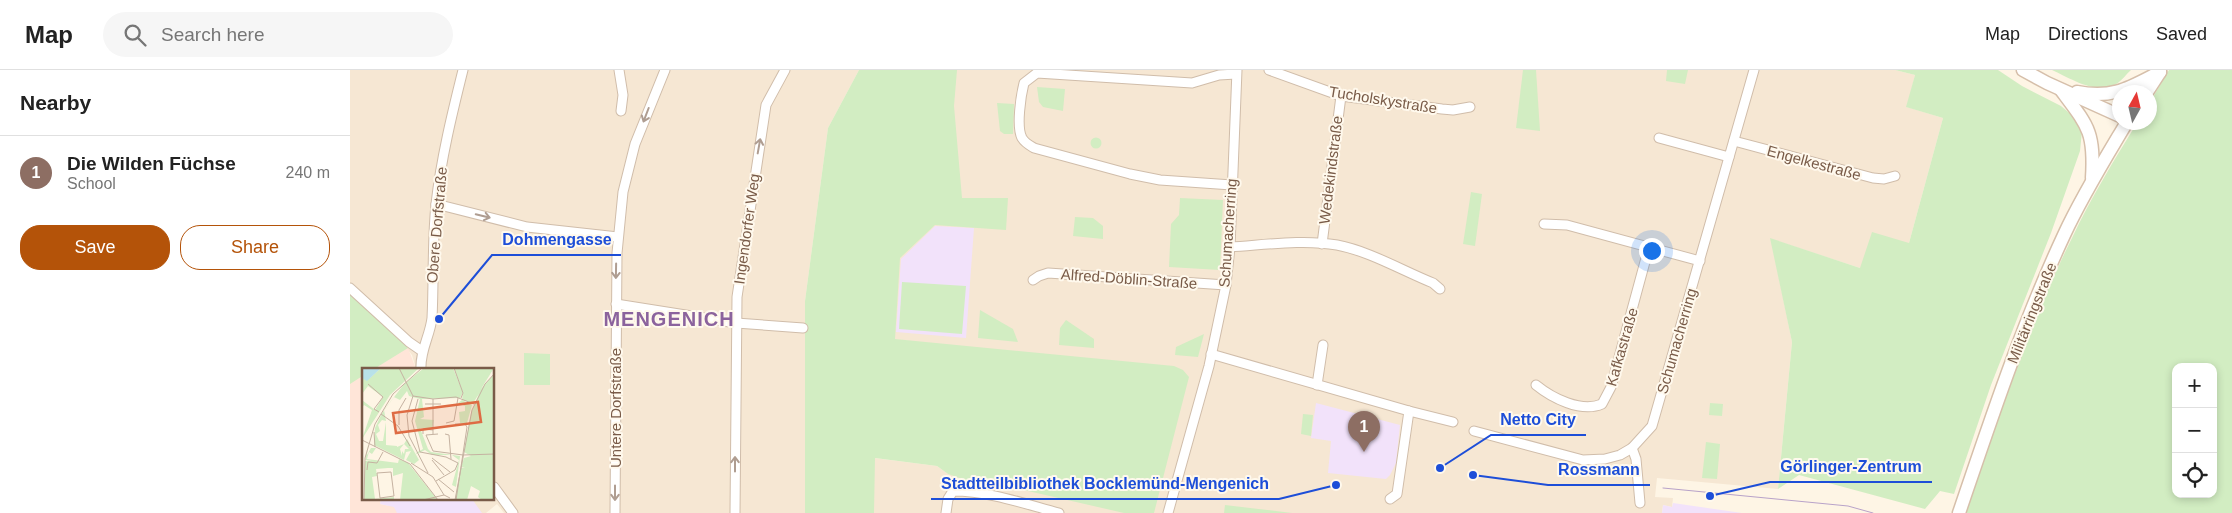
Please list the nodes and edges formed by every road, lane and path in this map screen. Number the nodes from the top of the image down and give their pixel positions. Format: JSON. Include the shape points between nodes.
{"nodes":[{"id":1,"x":463,"y":70,"type":"edge"},
{"id":2,"x":619,"y":70,"type":"edge"},
{"id":3,"x":665,"y":70,"type":"edge"},
{"id":4,"x":785,"y":70,"type":"edge"},
{"id":5,"x":1269,"y":70,"type":"edge"},
{"id":6,"x":1754,"y":70,"type":"edge"},
{"id":7,"x":2022,"y":70,"type":"edge"},
{"id":8,"x":2161,"y":71,"type":"edge"},
{"id":9,"x":1236,"y":72,"type":"edge"},
{"id":10,"x":2152,"y":85,"type":"edge"},
{"id":11,"x":2060,"y":88,"type":"junction"},
{"id":12,"x":1341,"y":96,"type":"junction"},
{"id":13,"x":1470,"y":107,"type":"dead end"},
{"id":14,"x":621,"y":112,"type":"dead end"},
{"id":15,"x":2112,"y":112,"type":"edge"},
{"id":16,"x":2122,"y":130,"type":"edge"},
{"id":17,"x":1659,"y":138,"type":"dead end"},
{"id":18,"x":1734,"y":141,"type":"junction"},
{"id":19,"x":1729,"y":157,"type":"junction"},
{"id":20,"x":1894,"y":176,"type":"dead end"},
{"id":21,"x":2092,"y":180,"type":"junction"},
{"id":22,"x":1232,"y":185,"type":"junction"},
{"id":23,"x":436,"y":204,"type":"junction"},
{"id":24,"x":1544,"y":224,"type":"dead end"},
{"id":25,"x":618,"y":237,"type":"junction"},
{"id":26,"x":1322,"y":244,"type":"junction"},
{"id":27,"x":1230,"y":247,"type":"junction"},
{"id":28,"x":1649,"y":248,"type":"junction"},
{"id":29,"x":1700,"y":261,"type":"junction"},
{"id":30,"x":1033,"y":280,"type":"dead end"},
{"id":31,"x":1226,"y":285,"type":"junction"},
{"id":32,"x":350,"y":288,"type":"edge"},
{"id":33,"x":1440,"y":289,"type":"dead end"},
{"id":34,"x":616,"y":304,"type":"junction"},
{"id":35,"x":736,"y":323,"type":"junction"},
{"id":36,"x":803,"y":328,"type":"dead end"},
{"id":37,"x":1324,"y":345,"type":"dead end"},
{"id":38,"x":422,"y":351,"type":"junction"},
{"id":39,"x":1212,"y":354,"type":"junction"},
{"id":40,"x":422,"y":368,"type":"edge"},
{"id":41,"x":1317,"y":385,"type":"junction"},
{"id":42,"x":1536,"y":385,"type":"dead end"},
{"id":43,"x":1409,"y":411,"type":"junction"},
{"id":44,"x":1454,"y":422,"type":"dead end"},
{"id":45,"x":1474,"y":431,"type":"dead end"},
{"id":46,"x":1632,"y":448,"type":"junction"},
{"id":47,"x":495,"y":488,"type":"edge"},
{"id":48,"x":1390,"y":499,"type":"dead end"},
{"id":49,"x":1640,"y":503,"type":"dead end"},
{"id":50,"x":513,"y":513,"type":"edge"},
{"id":51,"x":615,"y":513,"type":"edge"},
{"id":52,"x":735,"y":513,"type":"edge"},
{"id":53,"x":946,"y":513,"type":"edge"},
{"id":54,"x":1059,"y":513,"type":"edge"},
{"id":55,"x":1168,"y":513,"type":"edge"},
{"id":56,"x":1959,"y":513,"type":"edge"}],
"edges":[{"from":1,"to":23,"type":"street","name":"Obere Dorfstraße"},
{"from":2,"to":14,"type":"street","via":[[623,95]]},
{"from":3,"to":25,"type":"street","name":"Untere Dorfstraße","one_way":true,"via":[[635,144],[623,192]]},
{"from":35,"to":4,"type":"street","name":"Ingendorfer Weg","one_way":true,"via":[[737,296],[766,105]]},
{"from":5,"to":12,"type":"street","name":"Tucholskystraße"},
{"from":6,"to":18,"type":"street","name":"Schumacherring"},
{"from":7,"to":11,"type":"main road"},
{"from":8,"to":10,"type":"main road"},
{"from":8,"to":11,"type":"main road","via":[[2119,92],[2092,95]]},
{"from":9,"to":22,"type":"street","name":"Schumacherring"},
{"from":9,"to":22,"type":"street","via":[[1192,83],[1037,73],[1024,83],[1020,127],[1025,143],[1034,148],[1160,180]]},
{"from":11,"to":15,"type":"main road"},
{"from":11,"to":21,"type":"main road","via":[[2090,131],[2094,154]]},
{"from":12,"to":13,"type":"street","name":"Tucholskystraße","via":[[1442,110]]},
{"from":12,"to":26,"type":"street","name":"Wedekindstraße"},
{"from":16,"to":21,"type":"main road","name":"Militärringstraße"},
{"from":17,"to":19,"type":"street"},
{"from":18,"to":19,"type":"street","name":"Schumacherring"},
{"from":18,"to":20,"type":"street","name":"Engelkestraße","via":[[1873,178]]},
{"from":19,"to":29,"type":"street","name":"Schumacherring"},
{"from":21,"to":56,"type":"main road","name":"Militärringstraße","via":[[2063,235],[2006,375]]},
{"from":22,"to":27,"type":"street","name":"Schumacherring"},
{"from":23,"to":25,"type":"street","one_way":true,"via":[[527,227]]},
{"from":23,"to":38,"type":"street","name":"Obere Dorfstraße","via":[[431,321]]},
{"from":24,"to":28,"type":"street","via":[[1567,225]]},
{"from":25,"to":34,"type":"street","name":"Untere Dorfstraße","one_way":true},
{"from":26,"to":27,"type":"street"},
{"from":26,"to":33,"type":"street","via":[[1356,250],[1434,283]]},
{"from":27,"to":31,"type":"street","name":"Schumacherring"},
{"from":28,"to":29,"type":"street"},
{"from":28,"to":42,"type":"street","name":"Kafkastraße","via":[[1611,387],[1602,404],[1588,407],[1559,400]]},
{"from":29,"to":46,"type":"street","name":"Schumacherring","via":[[1652,426]]},
{"from":30,"to":31,"type":"street","name":"Alfred-Döblin-Straße","via":[[1048,273]]},
{"from":31,"to":39,"type":"street","name":"Schumacherring"},
{"from":32,"to":38,"type":"street"},
{"from":34,"to":35,"type":"street"},
{"from":34,"to":51,"type":"street","name":"Untere Dorfstraße","one_way":true},
{"from":35,"to":36,"type":"street"},
{"from":52,"to":35,"type":"street","name":"Ingendorfer Weg","one_way":true},
{"from":37,"to":41,"type":"street"},
{"from":38,"to":40,"type":"street","name":"Obere Dorfstraße"},
{"from":39,"to":41,"type":"street"},
{"from":39,"to":55,"type":"street","name":"Schumacherring"},
{"from":41,"to":43,"type":"street"},
{"from":43,"to":44,"type":"street"},
{"from":43,"to":48,"type":"street","via":[[1397,494]]},
{"from":45,"to":46,"type":"street","name":"Schumacherring","via":[[1583,460],[1605,459]]},
{"from":46,"to":49,"type":"street"},
{"from":47,"to":50,"type":"street"},
{"from":53,"to":54,"type":"street","via":[[953,491]]}]}
